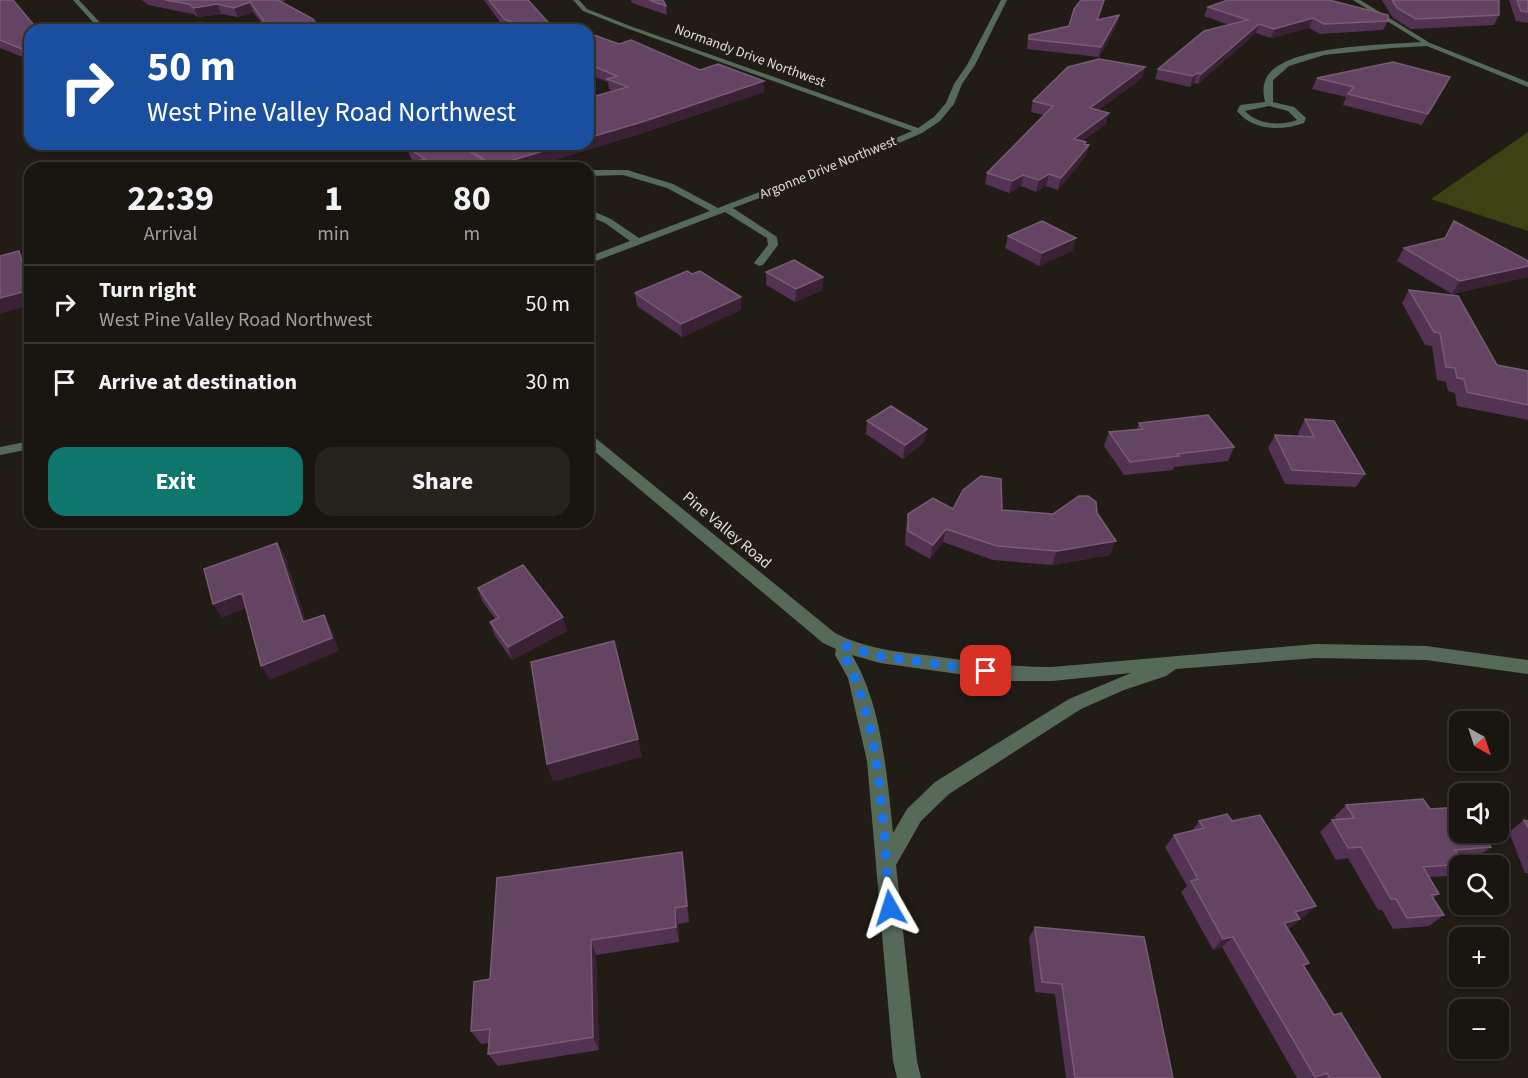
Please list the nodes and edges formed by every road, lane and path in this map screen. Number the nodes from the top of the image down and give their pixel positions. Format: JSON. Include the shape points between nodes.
{"nodes":[{"id":1,"x":76,"y":0,"type":"edge"},
{"id":2,"x":576,"y":0,"type":"edge"},
{"id":3,"x":1004,"y":0,"type":"edge"},
{"id":4,"x":1356,"y":0,"type":"edge"},
{"id":5,"x":98,"y":24,"type":"edge"},
{"id":6,"x":1428,"y":44,"type":"junction"},
{"id":7,"x":1528,"y":85,"type":"edge"},
{"id":8,"x":1269,"y":104,"type":"junction"},
{"id":9,"x":919,"y":131,"type":"junction"},
{"id":10,"x":594,"y":174,"type":"edge"},
{"id":11,"x":722,"y":210,"type":"junction"},
{"id":12,"x":594,"y":215,"type":"edge"},
{"id":13,"x":638,"y":242,"type":"junction"},
{"id":14,"x":594,"y":259,"type":"edge"},
{"id":15,"x":759,"y":263,"type":"dead end"},
{"id":16,"x":594,"y":444,"type":"edge"},
{"id":17,"x":24,"y":445,"type":"edge"},
{"id":18,"x":0,"y":451,"type":"edge"},
{"id":19,"x":845,"y":646,"type":"junction"},
{"id":20,"x":1172,"y":662,"type":"junction"},
{"id":21,"x":1528,"y":667,"type":"edge"},
{"id":22,"x":886,"y":864,"type":"junction"},
{"id":23,"x":909,"y":1078,"type":"edge"}],
"edges":[{"from":1,"to":5,"type":"street"},
{"from":2,"to":9,"type":"street","name":"Normandy Drive Northwest","via":[[585,10],[628,27]]},
{"from":3,"to":9,"type":"street","name":"Argonne Drive Northwest","via":[[950,104]]},
{"from":4,"to":6,"type":"street"},
{"from":6,"to":7,"type":"street"},
{"from":6,"to":8,"type":"street","via":[[1298,59],[1273,74],[1266,92]]},
{"from":8,"to":8,"type":"street","via":[[1249,105],[1241,111],[1268,124],[1301,121],[1299,113]]},
{"from":9,"to":11,"type":"street","name":"Argonne Drive Northwest"},
{"from":10,"to":11,"type":"street","via":[[624,172],[670,186]]},
{"from":11,"to":13,"type":"street","name":"Argonne Drive Northwest"},
{"from":11,"to":15,"type":"street","via":[[772,237],[772,245]]},
{"from":12,"to":13,"type":"street"},
{"from":13,"to":14,"type":"street","name":"Argonne Drive Northwest"},
{"from":16,"to":19,"type":"street","name":"Pine Valley Road","via":[[829,638]]},
{"from":17,"to":18,"type":"street"},
{"from":19,"to":20,"type":"street","name":"Pine Valley Road","via":[[879,656],[1008,674],[1052,674]]},
{"from":19,"to":22,"type":"street","via":[[843,654],[856,677],[876,761]]},
{"from":20,"to":21,"type":"street","name":"Pine Valley Road","via":[[1317,651],[1426,653]]},
{"from":20,"to":22,"type":"street","via":[[1160,671],[1075,704],[942,788],[914,815]]},
{"from":22,"to":23,"type":"street"}]}
